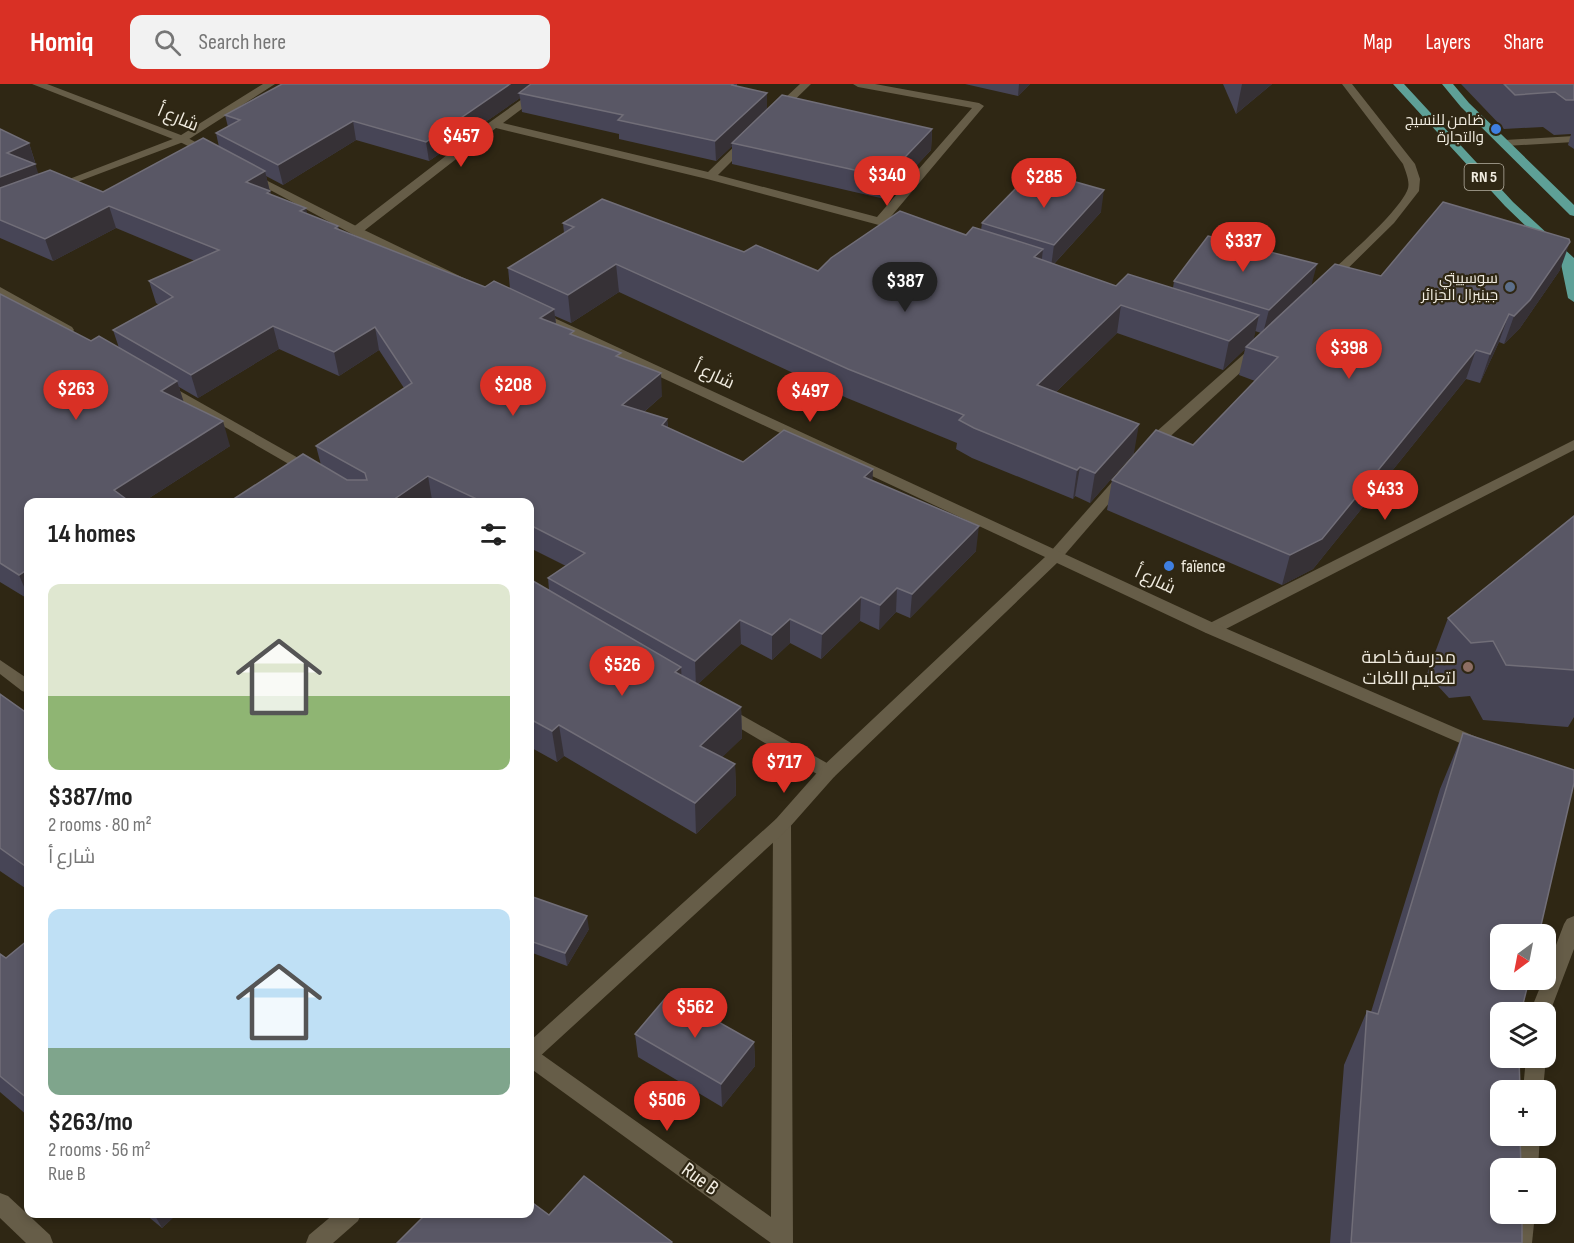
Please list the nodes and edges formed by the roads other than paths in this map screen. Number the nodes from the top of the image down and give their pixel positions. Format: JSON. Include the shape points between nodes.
{"nodes":[{"id":1,"x":37,"y":84,"type":"edge"},
{"id":2,"x":270,"y":84,"type":"edge"},
{"id":3,"x":550,"y":84,"type":"edge"},
{"id":4,"x":806,"y":84,"type":"edge"},
{"id":5,"x":858,"y":84,"type":"edge"},
{"id":6,"x":1347,"y":84,"type":"edge"},
{"id":7,"x":1398,"y":84,"type":"edge"},
{"id":8,"x":1447,"y":84,"type":"edge"},
{"id":9,"x":494,"y":124,"type":"junction"},
{"id":10,"x":182,"y":139,"type":"junction"},
{"id":11,"x":1574,"y":139,"type":"edge"},
{"id":12,"x":1505,"y":143,"type":"junction"},
{"id":13,"x":710,"y":176,"type":"junction"},
{"id":14,"x":43,"y":192,"type":"edge"},
{"id":15,"x":1574,"y":212,"type":"edge"},
{"id":16,"x":881,"y":220,"type":"junction"},
{"id":17,"x":356,"y":231,"type":"junction"},
{"id":18,"x":915,"y":231,"type":"edge"},
{"id":19,"x":1570,"y":262,"type":"edge"},
{"id":20,"x":474,"y":285,"type":"edge"},
{"id":21,"x":0,"y":291,"type":"edge"},
{"id":22,"x":1316,"y":292,"type":"edge"},
{"id":23,"x":1574,"y":298,"type":"edge"},
{"id":24,"x":528,"y":310,"type":"edge"},
{"id":25,"x":81,"y":338,"type":"edge"},
{"id":26,"x":1255,"y":338,"type":"edge"},
{"id":27,"x":152,"y":379,"type":"edge"},
{"id":28,"x":1574,"y":444,"type":"edge"},
{"id":29,"x":324,"y":479,"type":"edge"},
{"id":30,"x":1056,"y":555,"type":"junction"},
{"id":31,"x":1212,"y":629,"type":"junction"},
{"id":32,"x":0,"y":666,"type":"edge"},
{"id":33,"x":24,"y":684,"type":"edge"},
{"id":34,"x":704,"y":700,"type":"edge"},
{"id":35,"x":1497,"y":752,"type":"edge"},
{"id":36,"x":828,"y":772,"type":"junction"},
{"id":37,"x":782,"y":824,"type":"junction"},
{"id":38,"x":1574,"y":924,"type":"edge"},
{"id":39,"x":1544,"y":1002,"type":"edge"},
{"id":40,"x":534,"y":1051,"type":"edge"},
{"id":41,"x":534,"y":1058,"type":"edge"},
{"id":42,"x":0,"y":1203,"type":"edge"},
{"id":43,"x":346,"y":1218,"type":"edge"},
{"id":44,"x":1523,"y":1224,"type":"edge"},
{"id":45,"x":782,"y":1241,"type":"edge"},
{"id":46,"x":42,"y":1243,"type":"edge"},
{"id":47,"x":318,"y":1243,"type":"edge"},
{"id":48,"x":1521,"y":1243,"type":"edge"}],
"edges":[{"from":1,"to":10,"type":"street","name":"شارع أ"},
{"from":2,"to":10,"type":"street"},
{"from":3,"to":9,"type":"street"},
{"from":4,"to":13,"type":"street"},
{"from":5,"to":16,"type":"street","via":[[979,106]]},
{"from":6,"to":22,"type":"street","via":[[1409,164],[1413,191],[1390,220]]},
{"from":7,"to":19,"type":"main road","number":"RN 5","via":[[1509,204]]},
{"from":8,"to":12,"type":"main road","number":"RN 5"},
{"from":9,"to":13,"type":"street"},
{"from":9,"to":17,"type":"street"},
{"from":10,"to":14,"type":"street"},
{"from":10,"to":17,"type":"street","name":"شارع أ"},
{"from":11,"to":12,"type":"street"},
{"from":12,"to":15,"type":"main road","number":"RN 5"},
{"from":13,"to":16,"type":"street"},
{"from":16,"to":18,"type":"street"},
{"from":17,"to":20,"type":"street","name":"شارع أ"},
{"from":19,"to":23,"type":"main road"},
{"from":21,"to":25,"type":"street"},
{"from":24,"to":30,"type":"street","name":"شارع أ"},
{"from":26,"to":30,"type":"street","via":[[1266,341],[1161,435]]},
{"from":27,"to":29,"type":"street"},
{"from":28,"to":31,"type":"street"},
{"from":30,"to":31,"type":"street","name":"شارع أ"},
{"from":30,"to":36,"type":"street"},
{"from":31,"to":35,"type":"street","name":"شارع أ"},
{"from":32,"to":33,"type":"street"},
{"from":34,"to":36,"type":"street"},
{"from":36,"to":37,"type":"street"},
{"from":37,"to":40,"type":"street"},
{"from":37,"to":45,"type":"street"},
{"from":38,"to":39,"type":"street"},
{"from":41,"to":45,"type":"street","name":"Rue B"},
{"from":42,"to":46,"type":"street"},
{"from":43,"to":47,"type":"street"},
{"from":44,"to":48,"type":"street"}]}
